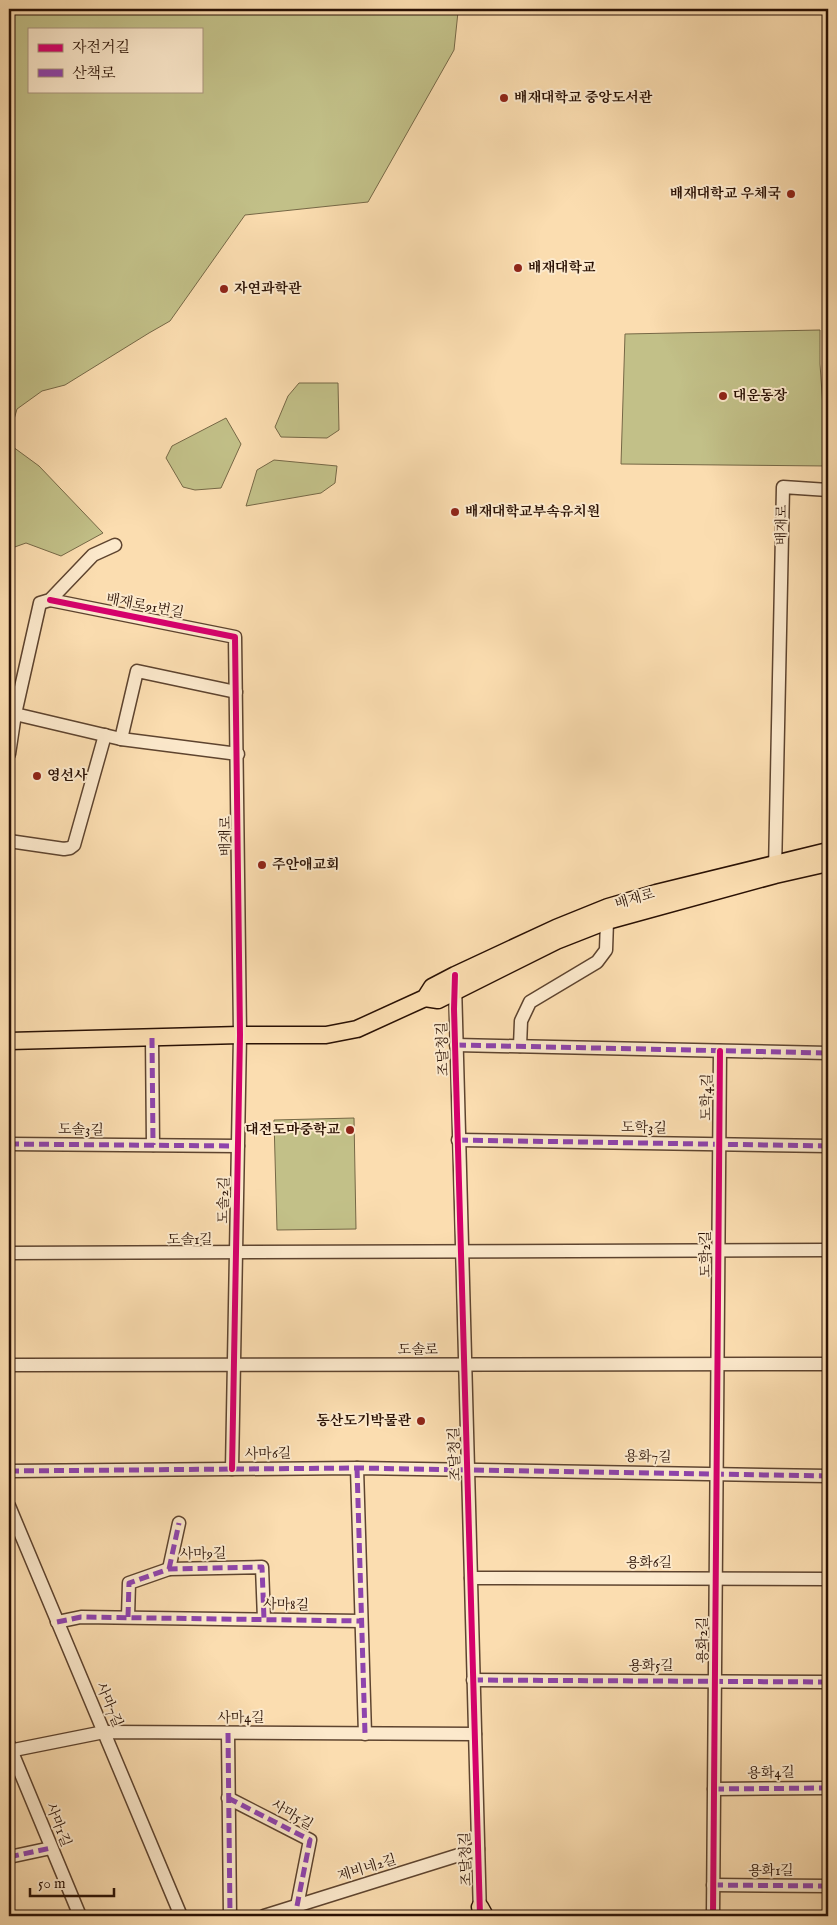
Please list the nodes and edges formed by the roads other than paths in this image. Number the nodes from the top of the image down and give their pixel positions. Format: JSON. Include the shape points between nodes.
{"nodes":[{"id":1,"x":828,"y":490,"type":"edge"},
{"id":2,"x":115,"y":545,"type":"dead end"},
{"id":3,"x":50,"y":600,"type":"junction"},
{"id":4,"x":235,"y":637,"type":"joint"},
{"id":5,"x":236,"y":692,"type":"junction"},
{"id":6,"x":15,"y":714,"type":"junction"},
{"id":7,"x":105,"y":736,"type":"junction"},
{"id":8,"x":121,"y":739,"type":"junction"},
{"id":9,"x":9,"y":754,"type":"edge"},
{"id":10,"x":238,"y":754,"type":"junction"},
{"id":11,"x":9,"y":841,"type":"edge"},
{"id":12,"x":828,"y":851,"type":"edge"},
{"id":13,"x":828,"y":863,"type":"edge"},
{"id":14,"x":775,"y":869,"type":"junction"},
{"id":15,"x":658,"y":899,"type":"junction"},
{"id":16,"x":607,"y":921,"type":"junction"},
{"id":17,"x":455,"y":983,"type":"junction"},
{"id":18,"x":240,"y":1036,"type":"junction"},
{"id":19,"x":152,"y":1038,"type":"junction"},
{"id":20,"x":9,"y":1041,"type":"edge"},
{"id":21,"x":456,"y":1045,"type":"junction"},
{"id":22,"x":520,"y":1046,"type":"junction"},
{"id":23,"x":720,"y":1051,"type":"junction"},
{"id":24,"x":828,"y":1053,"type":"edge"},
{"id":25,"x":458,"y":1140,"type":"junction"},
{"id":26,"x":9,"y":1144,"type":"edge"},
{"id":27,"x":719,"y":1144,"type":"junction"},
{"id":28,"x":153,"y":1145,"type":"junction"},
{"id":29,"x":238,"y":1146,"type":"junction"},
{"id":30,"x":828,"y":1146,"type":"edge"},
{"id":31,"x":718,"y":1250,"type":"junction"},
{"id":32,"x":828,"y":1250,"type":"edge"},
{"id":33,"x":461,"y":1252,"type":"junction"},
{"id":34,"x":9,"y":1253,"type":"edge"},
{"id":35,"x":236,"y":1253,"type":"junction"},
{"id":36,"x":464,"y":1364,"type":"junction"},
{"id":37,"x":718,"y":1364,"type":"junction"},
{"id":38,"x":828,"y":1364,"type":"edge"},
{"id":39,"x":9,"y":1365,"type":"edge"},
{"id":40,"x":234,"y":1365,"type":"junction"},
{"id":41,"x":357,"y":1468,"type":"junction"},
{"id":42,"x":232,"y":1469,"type":"junction"},
{"id":43,"x":468,"y":1469,"type":"junction"},
{"id":44,"x":9,"y":1471,"type":"edge"},
{"id":45,"x":717,"y":1474,"type":"junction"},
{"id":46,"x":828,"y":1476,"type":"edge"},
{"id":47,"x":9,"y":1506,"type":"edge"},
{"id":48,"x":179,"y":1522,"type":"dead end"},
{"id":49,"x":169,"y":1569,"type":"junction"},
{"id":50,"x":471,"y":1578,"type":"junction"},
{"id":51,"x":716,"y":1578,"type":"junction"},
{"id":52,"x":828,"y":1578,"type":"edge"},
{"id":53,"x":128,"y":1618,"type":"junction"},
{"id":54,"x":264,"y":1619,"type":"junction"},
{"id":55,"x":361,"y":1621,"type":"junction"},
{"id":56,"x":57,"y":1622,"type":"junction"},
{"id":57,"x":474,"y":1680,"type":"junction"},
{"id":58,"x":715,"y":1681,"type":"junction"},
{"id":59,"x":828,"y":1682,"type":"edge"},
{"id":60,"x":104,"y":1732,"type":"junction"},
{"id":61,"x":228,"y":1733,"type":"junction"},
{"id":62,"x":365,"y":1734,"type":"junction"},
{"id":63,"x":475,"y":1734,"type":"junction"},
{"id":64,"x":10,"y":1749,"type":"edge"},
{"id":65,"x":828,"y":1788,"type":"edge"},
{"id":66,"x":714,"y":1789,"type":"junction"},
{"id":67,"x":228,"y":1798,"type":"junction"},
{"id":68,"x":51,"y":1848,"type":"junction"},
{"id":69,"x":478,"y":1849,"type":"junction"},
{"id":70,"x":9,"y":1857,"type":"edge"},
{"id":71,"x":713,"y":1885,"type":"junction"},
{"id":72,"x":828,"y":1886,"type":"edge"},
{"id":73,"x":297,"y":1906,"type":"junction"},
{"id":74,"x":481,"y":1914,"type":"edge"},
{"id":75,"x":80,"y":1916,"type":"edge"},
{"id":76,"x":182,"y":1916,"type":"edge"},
{"id":77,"x":230,"y":1916,"type":"edge"},
{"id":78,"x":264,"y":1916,"type":"edge"},
{"id":79,"x":713,"y":1916,"type":"edge"}],
"edges":[{"from":1,"to":14,"type":"street","name":"배재로","via":[[783,487]]},
{"from":2,"to":3,"type":"street","via":[[94,555]]},
{"from":3,"to":4,"type":"street","name":"배재로91번길"},
{"from":3,"to":6,"type":"street","via":[[40,604]]},
{"from":4,"to":5,"type":"street","name":"배재로"},
{"from":5,"to":8,"type":"street","via":[[137,671]]},
{"from":5,"to":10,"type":"street","name":"배재로"},
{"from":6,"to":7,"type":"street"},
{"from":6,"to":9,"type":"street"},
{"from":7,"to":8,"type":"street"},
{"from":7,"to":11,"type":"street","via":[[74,844],[64,849]]},
{"from":8,"to":10,"type":"street"},
{"from":10,"to":18,"type":"street","name":"배재로"},
{"from":12,"to":14,"type":"main road","name":"배재로"},
{"from":13,"to":14,"type":"main road","name":"배재로"},
{"from":14,"to":15,"type":"main road","name":"배재로"},
{"from":15,"to":16,"type":"main road","name":"배재로"},
{"from":15,"to":17,"type":"main road","name":"배재로","via":[[608,906],[556,928]]},
{"from":16,"to":17,"type":"main road","name":"배재로"},
{"from":16,"to":22,"type":"street","via":[[606,950],[597,962],[530,1002],[521,1021]]},
{"from":17,"to":18,"type":"main road","name":"배재로","via":[[432,987],[425,998],[357,1030],[326,1036]]},
{"from":17,"to":21,"type":"street","name":"조달청길"},
{"from":18,"to":19,"type":"main road","name":"배재로"},
{"from":18,"to":29,"type":"street","name":"도솔2길"},
{"from":19,"to":20,"type":"main road","name":"배재로"},
{"from":19,"to":28,"type":"street"},
{"from":21,"to":22,"type":"street"},
{"from":21,"to":25,"type":"street","name":"조달청길"},
{"from":22,"to":23,"type":"street"},
{"from":23,"to":24,"type":"street"},
{"from":23,"to":27,"type":"street","name":"도학4길"},
{"from":25,"to":27,"type":"street","name":"도학3길"},
{"from":25,"to":33,"type":"street","name":"조달청길"},
{"from":26,"to":28,"type":"street","name":"도솔3길"},
{"from":27,"to":30,"type":"street","name":"도학3길"},
{"from":27,"to":31,"type":"street","name":"도학2길"},
{"from":28,"to":29,"type":"street","name":"도솔3길"},
{"from":29,"to":35,"type":"street","name":"도솔2길"},
{"from":31,"to":32,"type":"street","name":"도학2길"},
{"from":31,"to":33,"type":"street","name":"도학2길"},
{"from":31,"to":37,"type":"street","name":"도학2길"},
{"from":33,"to":35,"type":"street","name":"도솔1길"},
{"from":33,"to":36,"type":"street","name":"조달청길"},
{"from":34,"to":35,"type":"street","name":"도솔1길"},
{"from":35,"to":40,"type":"street","name":"도솔2길"},
{"from":36,"to":37,"type":"street","name":"도솔로"},
{"from":36,"to":40,"type":"street","name":"도솔로"},
{"from":36,"to":43,"type":"street","name":"조달청길"},
{"from":37,"to":38,"type":"street","name":"도솔로"},
{"from":37,"to":45,"type":"street","name":"용화2길"},
{"from":39,"to":40,"type":"street","name":"도솔로"},
{"from":40,"to":42,"type":"street","name":"도솔2길"},
{"from":41,"to":42,"type":"street","name":"사마6길"},
{"from":41,"to":43,"type":"street","name":"사마6길"},
{"from":41,"to":55,"type":"street"},
{"from":42,"to":44,"type":"street","name":"사마6길"},
{"from":43,"to":45,"type":"street","name":"용화7길"},
{"from":43,"to":50,"type":"street","name":"조달청길"},
{"from":45,"to":46,"type":"street","name":"용화7길"},
{"from":45,"to":51,"type":"street","name":"용화2길"},
{"from":47,"to":56,"type":"street","name":"사마7길"},
{"from":48,"to":49,"type":"street"},
{"from":49,"to":53,"type":"street","name":"사마9길","via":[[129,1583]]},
{"from":49,"to":54,"type":"street","name":"사마9길","via":[[262,1567]]},
{"from":50,"to":51,"type":"street","name":"용화6길"},
{"from":50,"to":57,"type":"street","name":"조달청길"},
{"from":51,"to":52,"type":"street","name":"용화6길"},
{"from":51,"to":58,"type":"street","name":"용화2길"},
{"from":53,"to":54,"type":"street","name":"사마8길"},
{"from":53,"to":56,"type":"street","name":"사마8길","via":[[81,1617]]},
{"from":54,"to":55,"type":"street","name":"사마8길"},
{"from":55,"to":62,"type":"street"},
{"from":56,"to":60,"type":"street","name":"사마7길"},
{"from":57,"to":58,"type":"street","name":"용화5길"},
{"from":57,"to":63,"type":"street","name":"조달청길"},
{"from":58,"to":59,"type":"street","name":"용화5길"},
{"from":58,"to":66,"type":"street","name":"용화2길"},
{"from":60,"to":61,"type":"street","name":"사마4길"},
{"from":60,"to":64,"type":"street","name":"사마4길"},
{"from":60,"to":76,"type":"street","name":"사마7길"},
{"from":61,"to":62,"type":"street","name":"사마4길"},
{"from":61,"to":67,"type":"street"},
{"from":62,"to":63,"type":"street","name":"사마4길"},
{"from":63,"to":69,"type":"street","name":"조달청길"},
{"from":64,"to":68,"type":"street","name":"사마1길"},
{"from":65,"to":66,"type":"street","name":"용화4길"},
{"from":66,"to":71,"type":"street","name":"용화2길"},
{"from":67,"to":73,"type":"street","name":"사마5길","via":[[310,1840]]},
{"from":67,"to":77,"type":"street"},
{"from":68,"to":70,"type":"street"},
{"from":68,"to":75,"type":"street","name":"사마1길"},
{"from":69,"to":73,"type":"street","name":"제비네2길"},
{"from":69,"to":74,"type":"street","name":"조달청길"},
{"from":71,"to":72,"type":"street","name":"용화1길"},
{"from":71,"to":79,"type":"street","name":"용화2길"},
{"from":73,"to":78,"type":"street","name":"제비네2길"}]}
